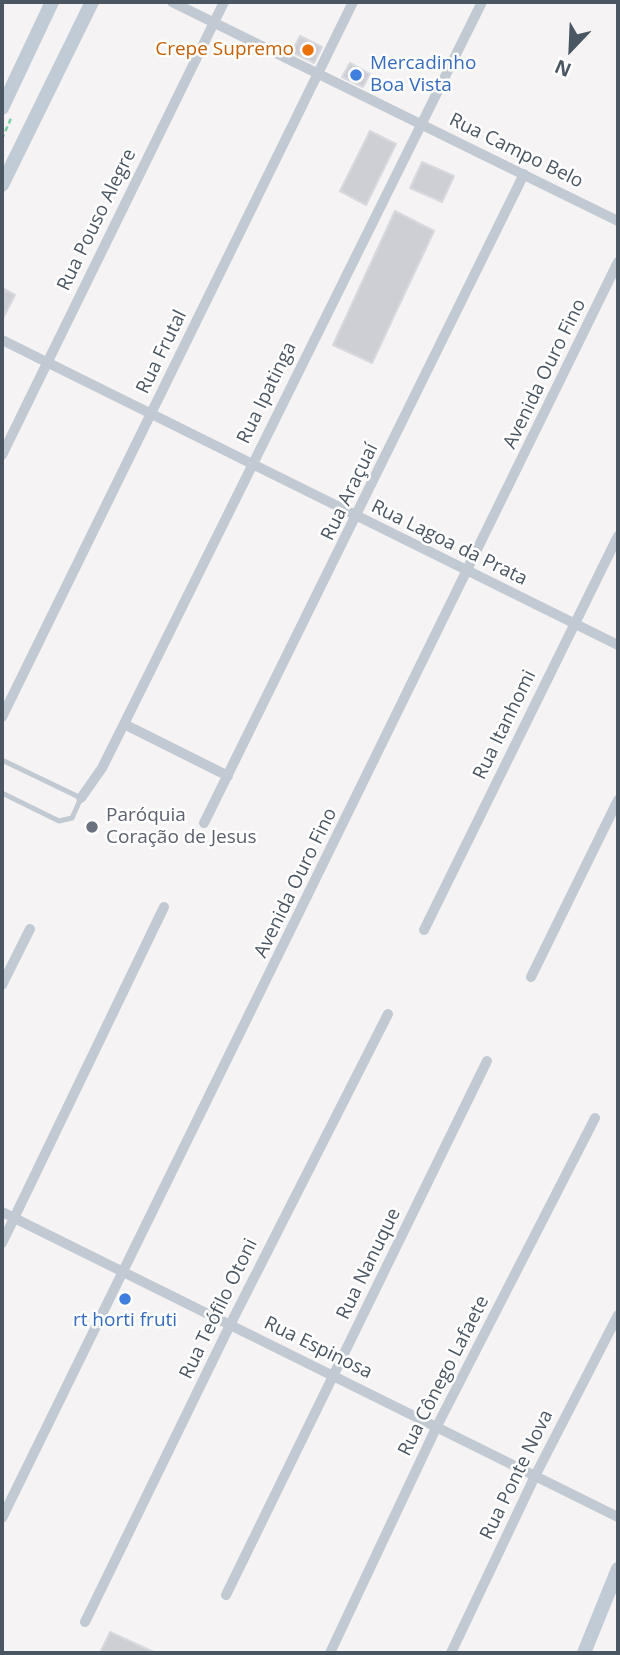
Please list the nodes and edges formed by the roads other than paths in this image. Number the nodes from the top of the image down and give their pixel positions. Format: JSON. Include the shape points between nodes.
{"nodes":[{"id":1,"x":52,"y":2,"type":"edge"},
{"id":2,"x":92,"y":2,"type":"edge"},
{"id":3,"x":173,"y":2,"type":"edge"},
{"id":4,"x":224,"y":2,"type":"edge"},
{"id":5,"x":353,"y":2,"type":"edge"},
{"id":6,"x":482,"y":2,"type":"edge"},
{"id":7,"x":214,"y":22,"type":"junction"},
{"id":8,"x":317,"y":73,"type":"junction"},
{"id":9,"x":2,"y":108,"type":"edge"},
{"id":10,"x":420,"y":125,"type":"junction"},
{"id":11,"x":524,"y":174,"type":"junction"},
{"id":12,"x":3,"y":182,"type":"edge"},
{"id":13,"x":618,"y":221,"type":"edge"},
{"id":14,"x":618,"y":262,"type":"edge"},
{"id":15,"x":2,"y":340,"type":"edge"},
{"id":16,"x":46,"y":363,"type":"junction"},
{"id":17,"x":151,"y":415,"type":"junction"},
{"id":18,"x":2,"y":455,"type":"edge"},
{"id":19,"x":252,"y":464,"type":"junction"},
{"id":20,"x":357,"y":517,"type":"junction"},
{"id":21,"x":618,"y":536,"type":"edge"},
{"id":22,"x":468,"y":572,"type":"junction"},
{"id":23,"x":574,"y":624,"type":"junction"},
{"id":24,"x":618,"y":645,"type":"edge"},
{"id":25,"x":2,"y":717,"type":"edge"},
{"id":26,"x":124,"y":724,"type":"junction"},
{"id":27,"x":2,"y":760,"type":"edge"},
{"id":28,"x":228,"y":776,"type":"junction"},
{"id":29,"x":2,"y":793,"type":"edge"},
{"id":30,"x":81,"y":798,"type":"junction"},
{"id":31,"x":618,"y":800,"type":"edge"},
{"id":32,"x":204,"y":823,"type":"dead end"},
{"id":33,"x":164,"y":907,"type":"dead end"},
{"id":34,"x":30,"y":929,"type":"dead end"},
{"id":35,"x":424,"y":930,"type":"dead end"},
{"id":36,"x":531,"y":977,"type":"dead end"},
{"id":37,"x":2,"y":985,"type":"edge"},
{"id":38,"x":388,"y":1014,"type":"dead end"},
{"id":39,"x":487,"y":1061,"type":"dead end"},
{"id":40,"x":595,"y":1118,"type":"dead end"},
{"id":41,"x":2,"y":1212,"type":"edge"},
{"id":42,"x":14,"y":1218,"type":"junction"},
{"id":43,"x":2,"y":1243,"type":"edge"},
{"id":44,"x":125,"y":1271,"type":"junction"},
{"id":45,"x":618,"y":1315,"type":"edge"},
{"id":46,"x":230,"y":1325,"type":"junction"},
{"id":47,"x":334,"y":1375,"type":"junction"},
{"id":48,"x":438,"y":1426,"type":"junction"},
{"id":49,"x":536,"y":1474,"type":"junction"},
{"id":50,"x":618,"y":1517,"type":"edge"},
{"id":51,"x":2,"y":1518,"type":"edge"},
{"id":52,"x":618,"y":1569,"type":"edge"},
{"id":53,"x":226,"y":1595,"type":"dead end"},
{"id":54,"x":85,"y":1622,"type":"dead end"},
{"id":55,"x":330,"y":1653,"type":"edge"},
{"id":56,"x":451,"y":1653,"type":"edge"},
{"id":57,"x":584,"y":1653,"type":"edge"}],
"edges":[{"from":1,"to":9,"type":"main road"},
{"from":2,"to":12,"type":"main road"},
{"from":3,"to":7,"type":"street","name":"Rua Campo Belo"},
{"from":4,"to":7,"type":"street","name":"Rua Pouso Alegre"},
{"from":5,"to":8,"type":"street","name":"Rua Frutal"},
{"from":6,"to":10,"type":"street","name":"Rua Ipatinga"},
{"from":7,"to":8,"type":"street","name":"Rua Campo Belo"},
{"from":7,"to":16,"type":"street","name":"Rua Pouso Alegre"},
{"from":8,"to":10,"type":"street","name":"Rua Campo Belo"},
{"from":8,"to":17,"type":"street","name":"Rua Frutal"},
{"from":10,"to":11,"type":"street","name":"Rua Campo Belo"},
{"from":10,"to":19,"type":"street","name":"Rua Ipatinga"},
{"from":11,"to":13,"type":"street","name":"Rua Campo Belo"},
{"from":11,"to":20,"type":"street","name":"Rua Araçuaí"},
{"from":14,"to":22,"type":"street","name":"Avenida Ouro Fino"},
{"from":15,"to":16,"type":"street","name":"Rua Lagoa da Prata"},
{"from":16,"to":17,"type":"street","name":"Rua Lagoa da Prata"},
{"from":16,"to":18,"type":"street","name":"Rua Pouso Alegre"},
{"from":17,"to":19,"type":"street","name":"Rua Lagoa da Prata"},
{"from":17,"to":25,"type":"street","name":"Rua Frutal"},
{"from":19,"to":20,"type":"street","name":"Rua Lagoa da Prata"},
{"from":19,"to":26,"type":"street","name":"Rua Ipatinga"},
{"from":20,"to":22,"type":"street","name":"Rua Lagoa da Prata"},
{"from":20,"to":28,"type":"street","name":"Rua Araçuaí"},
{"from":21,"to":23,"type":"street","name":"Rua Itanhomi"},
{"from":22,"to":23,"type":"street","name":"Rua Lagoa da Prata"},
{"from":22,"to":44,"type":"street","name":"Avenida Ouro Fino"},
{"from":23,"to":24,"type":"street","name":"Rua Lagoa da Prata"},
{"from":23,"to":35,"type":"street","name":"Rua Itanhomi"},
{"from":26,"to":28,"type":"street"},
{"from":26,"to":30,"type":"street","name":"Rua Ipatinga"},
{"from":27,"to":30,"type":"lane"},
{"from":28,"to":32,"type":"street","name":"Rua Araçuaí"},
{"from":29,"to":30,"type":"lane","via":[[59,821],[72,818]]},
{"from":31,"to":36,"type":"street"},
{"from":33,"to":42,"type":"street"},
{"from":34,"to":37,"type":"street"},
{"from":38,"to":46,"type":"street","name":"Rua Teófilo Otoni"},
{"from":39,"to":47,"type":"street","name":"Rua Nanuque"},
{"from":40,"to":48,"type":"street","name":"Rua Cônego Lafaete"},
{"from":41,"to":42,"type":"street","name":"Rua Espinosa"},
{"from":42,"to":43,"type":"street"},
{"from":42,"to":44,"type":"street","name":"Rua Espinosa"},
{"from":44,"to":46,"type":"street","name":"Rua Espinosa"},
{"from":44,"to":51,"type":"street","name":"Avenida Ouro Fino"},
{"from":45,"to":49,"type":"street","name":"Rua Ponte Nova"},
{"from":46,"to":47,"type":"street","name":"Rua Espinosa"},
{"from":46,"to":54,"type":"street","name":"Rua Teófilo Otoni"},
{"from":47,"to":48,"type":"street","name":"Rua Espinosa"},
{"from":47,"to":53,"type":"street","name":"Rua Nanuque"},
{"from":48,"to":49,"type":"street","name":"Rua Espinosa"},
{"from":48,"to":55,"type":"street","name":"Rua Cônego Lafaete"},
{"from":49,"to":50,"type":"street","name":"Rua Espinosa"},
{"from":49,"to":56,"type":"street","name":"Rua Ponte Nova"},
{"from":52,"to":57,"type":"main road"}]}
